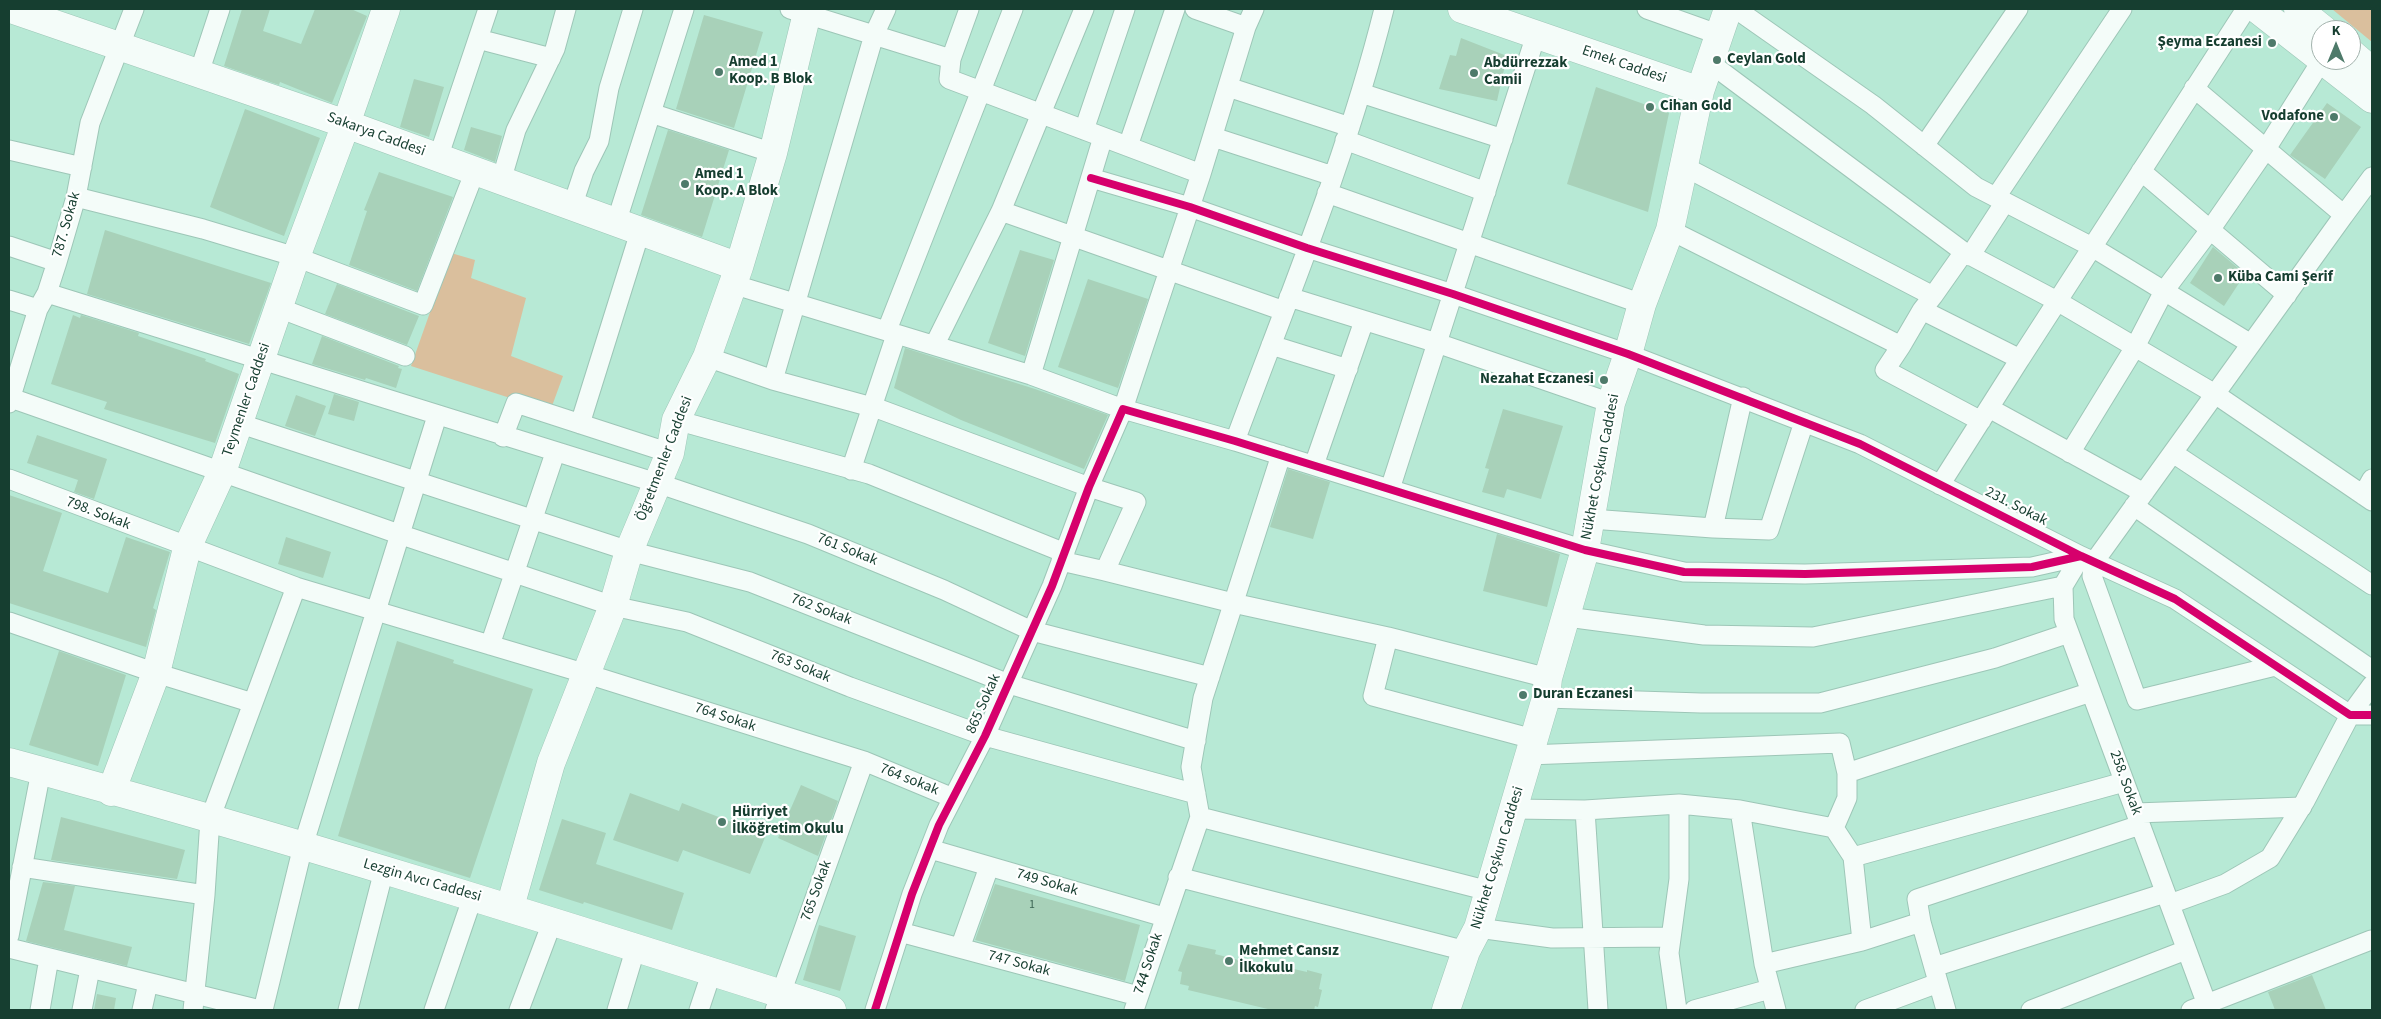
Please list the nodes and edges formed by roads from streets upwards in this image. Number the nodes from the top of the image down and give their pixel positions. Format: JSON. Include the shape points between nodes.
{"nodes":[{"id":1,"x":12,"y":9,"type":"edge"},
{"id":2,"x":134,"y":9,"type":"edge"},
{"id":3,"x":220,"y":9,"type":"edge"},
{"id":4,"x":386,"y":9,"type":"edge"},
{"id":5,"x":488,"y":9,"type":"edge"},
{"id":6,"x":566,"y":9,"type":"edge"},
{"id":7,"x":633,"y":9,"type":"edge"},
{"id":8,"x":684,"y":9,"type":"edge"},
{"id":9,"x":886,"y":9,"type":"edge"},
{"id":10,"x":969,"y":9,"type":"edge"},
{"id":11,"x":1013,"y":9,"type":"edge"},
{"id":12,"x":1084,"y":9,"type":"edge"},
{"id":13,"x":1125,"y":9,"type":"edge"},
{"id":14,"x":1175,"y":9,"type":"edge"},
{"id":15,"x":1195,"y":9,"type":"edge"},
{"id":16,"x":1254,"y":9,"type":"edge"},
{"id":17,"x":1384,"y":9,"type":"edge"},
{"id":18,"x":1462,"y":9,"type":"edge"},
{"id":19,"x":1647,"y":9,"type":"edge"},
{"id":20,"x":1728,"y":9,"type":"edge"},
{"id":21,"x":1736,"y":9,"type":"edge"},
{"id":22,"x":2018,"y":9,"type":"edge"},
{"id":23,"x":2122,"y":9,"type":"edge"},
{"id":24,"x":2246,"y":9,"type":"edge"},
{"id":25,"x":2257,"y":9,"type":"edge"},
{"id":26,"x":2298,"y":9,"type":"edge"},
{"id":27,"x":801,"y":11,"type":"edge"},
{"id":28,"x":57,"y":16,"type":"edge"},
{"id":29,"x":2312,"y":20,"type":"edge"},
{"id":30,"x":1246,"y":26,"type":"junction"},
{"id":31,"x":1720,"y":34,"type":"junction"},
{"id":32,"x":874,"y":35,"type":"junction"},
{"id":33,"x":1536,"y":35,"type":"junction"},
{"id":34,"x":478,"y":39,"type":"junction"},
{"id":35,"x":120,"y":46,"type":"junction"},
{"id":36,"x":2311,"y":51,"type":"edge"},
{"id":37,"x":551,"y":58,"type":"junction"},
{"id":38,"x":951,"y":59,"type":"junction"},
{"id":39,"x":2361,"y":62,"type":"edge"},
{"id":40,"x":1710,"y":63,"type":"junction"},
{"id":41,"x":2316,"y":70,"type":"edge"},
{"id":42,"x":2335,"y":70,"type":"edge"},
{"id":43,"x":2372,"y":71,"type":"edge"},
{"id":44,"x":199,"y":73,"type":"junction"},
{"id":45,"x":1228,"y":87,"type":"junction"},
{"id":46,"x":2194,"y":88,"type":"junction"},
{"id":47,"x":980,"y":90,"type":"junction"},
{"id":48,"x":1700,"y":91,"type":"junction"},
{"id":49,"x":1361,"y":94,"type":"junction"},
{"id":50,"x":2372,"y":99,"type":"edge"},
{"id":51,"x":651,"y":112,"type":"junction"},
{"id":52,"x":1041,"y":114,"type":"junction"},
{"id":53,"x":346,"y":124,"type":"junction"},
{"id":54,"x":1084,"y":130,"type":"junction"},
{"id":55,"x":1348,"y":133,"type":"junction"},
{"id":56,"x":1103,"y":137,"type":"junction"},
{"id":57,"x":1213,"y":137,"type":"junction"},
{"id":58,"x":1503,"y":139,"type":"junction"},
{"id":59,"x":1128,"y":146,"type":"junction"},
{"id":60,"x":1924,"y":146,"type":"junction"},
{"id":61,"x":2266,"y":148,"type":"junction"},
{"id":62,"x":9,"y":150,"type":"edge"},
{"id":63,"x":773,"y":153,"type":"junction"},
{"id":64,"x":438,"y":158,"type":"junction"},
{"id":65,"x":82,"y":167,"type":"junction"},
{"id":66,"x":1685,"y":167,"type":"junction"},
{"id":67,"x":475,"y":171,"type":"junction"},
{"id":68,"x":2141,"y":171,"type":"junction"},
{"id":69,"x":1201,"y":174,"type":"junction"},
{"id":70,"x":2372,"y":177,"type":"edge"},
{"id":71,"x":1090,"y":178,"type":"junction"},
{"id":72,"x":501,"y":181,"type":"junction"},
{"id":73,"x":1330,"y":185,"type":"junction"},
{"id":74,"x":1486,"y":192,"type":"junction"},
{"id":75,"x":76,"y":197,"type":"junction"},
{"id":76,"x":2001,"y":200,"type":"junction"},
{"id":77,"x":572,"y":207,"type":"junction"},
{"id":78,"x":1190,"y":207,"type":"junction"},
{"id":79,"x":1001,"y":211,"type":"junction"},
{"id":80,"x":2344,"y":215,"type":"junction"},
{"id":81,"x":628,"y":228,"type":"junction"},
{"id":82,"x":1670,"y":230,"type":"junction"},
{"id":83,"x":2210,"y":230,"type":"junction"},
{"id":84,"x":1073,"y":236,"type":"junction"},
{"id":85,"x":1469,"y":242,"type":"junction"},
{"id":86,"x":9,"y":246,"type":"edge"},
{"id":87,"x":2092,"y":247,"type":"junction"},
{"id":88,"x":1307,"y":248,"type":"junction"},
{"id":89,"x":1967,"y":254,"type":"junction"},
{"id":90,"x":296,"y":257,"type":"junction"},
{"id":91,"x":57,"y":262,"type":"junction"},
{"id":92,"x":1169,"y":271,"type":"junction"},
{"id":93,"x":735,"y":276,"type":"junction"},
{"id":94,"x":2164,"y":291,"type":"junction"},
{"id":95,"x":1453,"y":294,"type":"junction"},
{"id":96,"x":2287,"y":295,"type":"junction"},
{"id":97,"x":9,"y":300,"type":"edge"},
{"id":98,"x":43,"y":301,"type":"junction"},
{"id":99,"x":2057,"y":301,"type":"junction"},
{"id":100,"x":1927,"y":303,"type":"junction"},
{"id":101,"x":794,"y":304,"type":"junction"},
{"id":102,"x":1286,"y":304,"type":"junction"},
{"id":103,"x":1642,"y":304,"type":"junction"},
{"id":104,"x":280,"y":308,"type":"junction"},
{"id":105,"x":1364,"y":321,"type":"junction"},
{"id":106,"x":891,"y":333,"type":"junction"},
{"id":107,"x":1437,"y":342,"type":"junction"},
{"id":108,"x":934,"y":344,"type":"junction"},
{"id":109,"x":2251,"y":344,"type":"junction"},
{"id":110,"x":1271,"y":345,"type":"junction"},
{"id":111,"x":1901,"y":346,"type":"junction"},
{"id":112,"x":2135,"y":347,"type":"junction"},
{"id":113,"x":1628,"y":354,"type":"junction"},
{"id":114,"x":405,"y":356,"type":"dead end"},
{"id":115,"x":707,"y":357,"type":"junction"},
{"id":116,"x":2020,"y":359,"type":"junction"},
{"id":117,"x":261,"y":361,"type":"junction"},
{"id":118,"x":1348,"y":369,"type":"junction"},
{"id":119,"x":1031,"y":375,"type":"junction"},
{"id":120,"x":773,"y":380,"type":"junction"},
{"id":121,"x":2215,"y":394,"type":"junction"},
{"id":122,"x":1743,"y":397,"type":"junction"},
{"id":123,"x":10,"y":401,"type":"edge"},
{"id":124,"x":1611,"y":403,"type":"junction"},
{"id":125,"x":871,"y":407,"type":"junction"},
{"id":126,"x":1123,"y":409,"type":"junction"},
{"id":127,"x":1985,"y":414,"type":"junction"},
{"id":128,"x":437,"y":416,"type":"junction"},
{"id":129,"x":676,"y":420,"type":"junction"},
{"id":130,"x":1804,"y":422,"type":"junction"},
{"id":131,"x":238,"y":423,"type":"junction"},
{"id":132,"x":580,"y":424,"type":"junction"},
{"id":133,"x":503,"y":436,"type":"junction"},
{"id":134,"x":1235,"y":441,"type":"junction"},
{"id":135,"x":555,"y":453,"type":"junction"},
{"id":136,"x":670,"y":453,"type":"junction"},
{"id":137,"x":2070,"y":453,"type":"junction"},
{"id":138,"x":2173,"y":453,"type":"junction"},
{"id":139,"x":1281,"y":455,"type":"junction"},
{"id":140,"x":1314,"y":465,"type":"junction"},
{"id":141,"x":851,"y":470,"type":"junction"},
{"id":142,"x":222,"y":472,"type":"junction"},
{"id":143,"x":9,"y":479,"type":"edge"},
{"id":144,"x":416,"y":481,"type":"junction"},
{"id":145,"x":657,"y":483,"type":"junction"},
{"id":146,"x":1940,"y":485,"type":"junction"},
{"id":147,"x":1089,"y":487,"type":"junction"},
{"id":148,"x":1390,"y":489,"type":"junction"},
{"id":149,"x":2369,"y":492,"type":"edge"},
{"id":150,"x":2139,"y":500,"type":"junction"},
{"id":151,"x":532,"y":519,"type":"junction"},
{"id":152,"x":1592,"y":519,"type":"junction"},
{"id":153,"x":1713,"y":528,"type":"junction"},
{"id":154,"x":400,"y":534,"type":"junction"},
{"id":155,"x":187,"y":548,"type":"junction"},
{"id":156,"x":1585,"y":550,"type":"junction"},
{"id":157,"x":630,"y":551,"type":"junction"},
{"id":158,"x":1063,"y":557,"type":"junction"},
{"id":159,"x":2088,"y":559,"type":"junction"},
{"id":160,"x":1105,"y":571,"type":"junction"},
{"id":161,"x":515,"y":572,"type":"junction"},
{"id":162,"x":2372,"y":585,"type":"edge"},
{"id":163,"x":2063,"y":586,"type":"junction"},
{"id":164,"x":296,"y":587,"type":"junction"},
{"id":165,"x":1233,"y":603,"type":"junction"},
{"id":166,"x":613,"y":606,"type":"junction"},
{"id":167,"x":376,"y":611,"type":"junction"},
{"id":168,"x":1567,"y":617,"type":"junction"},
{"id":169,"x":9,"y":622,"type":"edge"},
{"id":170,"x":1032,"y":632,"type":"junction"},
{"id":171,"x":2069,"y":633,"type":"junction"},
{"id":172,"x":1388,"y":637,"type":"junction"},
{"id":173,"x":490,"y":645,"type":"junction"},
{"id":174,"x":2275,"y":666,"type":"junction"},
{"id":175,"x":2372,"y":670,"type":"edge"},
{"id":176,"x":156,"y":673,"type":"junction"},
{"id":177,"x":587,"y":674,"type":"junction"},
{"id":178,"x":1210,"y":677,"type":"junction"},
{"id":179,"x":1008,"y":684,"type":"junction"},
{"id":180,"x":2372,"y":685,"type":"edge"},
{"id":181,"x":1547,"y":688,"type":"junction"},
{"id":182,"x":2091,"y":692,"type":"junction"},
{"id":183,"x":253,"y":703,"type":"junction"},
{"id":184,"x":2350,"y":715,"type":"junction"},
{"id":185,"x":2372,"y":715,"type":"edge"},
{"id":186,"x":985,"y":736,"type":"junction"},
{"id":187,"x":1196,"y":741,"type":"junction"},
{"id":188,"x":1530,"y":747,"type":"junction"},
{"id":189,"x":9,"y":762,"type":"edge"},
{"id":190,"x":864,"y":762,"type":"junction"},
{"id":191,"x":41,"y":771,"type":"junction"},
{"id":192,"x":1847,"y":773,"type":"junction"},
{"id":193,"x":2124,"y":782,"type":"junction"},
{"id":194,"x":111,"y":792,"type":"junction"},
{"id":195,"x":1196,"y":794,"type":"junction"},
{"id":196,"x":953,"y":798,"type":"junction"},
{"id":197,"x":1679,"y":804,"type":"junction"},
{"id":198,"x":2302,"y":807,"type":"junction"},
{"id":199,"x":1513,"y":809,"type":"junction"},
{"id":200,"x":1585,"y":810,"type":"junction"},
{"id":201,"x":1740,"y":810,"type":"junction"},
{"id":202,"x":1200,"y":817,"type":"junction"},
{"id":203,"x":210,"y":819,"type":"junction"},
{"id":204,"x":2138,"y":819,"type":"junction"},
{"id":205,"x":1834,"y":828,"type":"junction"},
{"id":206,"x":303,"y":846,"type":"junction"},
{"id":207,"x":930,"y":849,"type":"junction"},
{"id":208,"x":1853,"y":857,"type":"junction"},
{"id":209,"x":989,"y":866,"type":"junction"},
{"id":210,"x":22,"y":867,"type":"junction"},
{"id":211,"x":384,"y":870,"type":"junction"},
{"id":212,"x":1178,"y":877,"type":"junction"},
{"id":213,"x":1489,"y":891,"type":"junction"},
{"id":214,"x":205,"y":895,"type":"junction"},
{"id":215,"x":472,"y":896,"type":"junction"},
{"id":216,"x":2168,"y":898,"type":"junction"},
{"id":217,"x":510,"y":907,"type":"junction"},
{"id":218,"x":1164,"y":917,"type":"junction"},
{"id":219,"x":553,"y":920,"type":"junction"},
{"id":220,"x":1921,"y":922,"type":"junction"},
{"id":221,"x":900,"y":932,"type":"junction"},
{"id":222,"x":9,"y":936,"type":"edge"},
{"id":223,"x":1594,"y":936,"type":"junction"},
{"id":224,"x":1671,"y":937,"type":"junction"},
{"id":225,"x":1472,"y":940,"type":"junction"},
{"id":226,"x":1862,"y":941,"type":"junction"},
{"id":227,"x":2372,"y":942,"type":"edge"},
{"id":228,"x":636,"y":947,"type":"junction"},
{"id":229,"x":9,"y":948,"type":"edge"},
{"id":230,"x":960,"y":948,"type":"junction"},
{"id":231,"x":2186,"y":950,"type":"junction"},
{"id":232,"x":49,"y":958,"type":"junction"},
{"id":233,"x":1764,"y":964,"type":"junction"},
{"id":234,"x":90,"y":969,"type":"junction"},
{"id":235,"x":712,"y":971,"type":"junction"},
{"id":236,"x":1936,"y":975,"type":"junction"},
{"id":237,"x":148,"y":983,"type":"junction"},
{"id":238,"x":1770,"y":989,"type":"junction"},
{"id":239,"x":195,"y":1002,"type":"edge"},
{"id":240,"x":777,"y":1002,"type":"edge"},
{"id":241,"x":1136,"y":1003,"type":"edge"},
{"id":242,"x":2202,"y":1008,"type":"edge"},
{"id":243,"x":40,"y":1010,"type":"edge"},
{"id":244,"x":82,"y":1010,"type":"edge"},
{"id":245,"x":142,"y":1010,"type":"edge"},
{"id":246,"x":261,"y":1010,"type":"edge"},
{"id":247,"x":348,"y":1010,"type":"edge"},
{"id":248,"x":434,"y":1010,"type":"edge"},
{"id":249,"x":519,"y":1010,"type":"edge"},
{"id":250,"x":617,"y":1010,"type":"edge"},
{"id":251,"x":700,"y":1010,"type":"edge"},
{"id":252,"x":832,"y":1010,"type":"edge"},
{"id":253,"x":875,"y":1010,"type":"edge"},
{"id":254,"x":1446,"y":1010,"type":"edge"},
{"id":255,"x":1598,"y":1010,"type":"edge"},
{"id":256,"x":1676,"y":1010,"type":"edge"},
{"id":257,"x":1694,"y":1010,"type":"edge"},
{"id":258,"x":1776,"y":1010,"type":"edge"},
{"id":259,"x":1865,"y":1010,"type":"edge"},
{"id":260,"x":1946,"y":1010,"type":"edge"},
{"id":261,"x":2031,"y":1010,"type":"edge"}],
"edges":[{"from":1,"to":28,"type":"street","name":"Sakarya Caddesi"},
{"from":2,"to":35,"type":"street","name":"787. Sokak"},
{"from":3,"to":44,"type":"street"},
{"from":4,"to":53,"type":"street","name":"Teymenler Caddesi"},
{"from":5,"to":34,"type":"street"},
{"from":6,"to":37,"type":"street"},
{"from":7,"to":77,"type":"street","via":[[609,88],[599,141],[584,171]]},
{"from":8,"to":51,"type":"street"},
{"from":9,"to":32,"type":"street"},
{"from":10,"to":38,"type":"street"},
{"from":11,"to":47,"type":"street"},
{"from":12,"to":52,"type":"street"},
{"from":13,"to":54,"type":"street"},
{"from":14,"to":59,"type":"street"},
{"from":15,"to":30,"type":"street"},
{"from":16,"to":30,"type":"street","name":"865 Sokak"},
{"from":17,"to":49,"type":"street"},
{"from":18,"to":33,"type":"street","name":"Emek Caddesi"},
{"from":19,"to":31,"type":"street"},
{"from":20,"to":31,"type":"street","name":"Nükhet Coşkun Caddesi"},
{"from":21,"to":60,"type":"street","via":[[1873,105]]},
{"from":22,"to":60,"type":"street"},
{"from":23,"to":76,"type":"street"},
{"from":24,"to":46,"type":"street"},
{"from":25,"to":36,"type":"street"},
{"from":26,"to":29,"type":"street"},
{"from":27,"to":32,"type":"street"},
{"from":27,"to":63,"type":"street","name":"Öğretmenler Caddesi"},
{"from":28,"to":35,"type":"street","name":"Sakarya Caddesi"},
{"from":30,"to":45,"type":"street","name":"865 Sokak"},
{"from":31,"to":40,"type":"street","name":"Nükhet Coşkun Caddesi"},
{"from":32,"to":38,"type":"street"},
{"from":32,"to":101,"type":"street"},
{"from":33,"to":48,"type":"street","name":"Emek Caddesi"},
{"from":33,"to":58,"type":"street"},
{"from":34,"to":37,"type":"street"},
{"from":34,"to":64,"type":"street"},
{"from":35,"to":44,"type":"street","name":"Sakarya Caddesi"},
{"from":35,"to":65,"type":"street","name":"787. Sokak","via":[[90,123]]},
{"from":37,"to":72,"type":"street","via":[[516,130]]},
{"from":38,"to":47,"type":"street","via":[[949,79]]},
{"from":39,"to":43,"type":"street"},
{"from":40,"to":48,"type":"street","name":"Nükhet Coşkun Caddesi"},
{"from":40,"to":89,"type":"street"},
{"from":41,"to":61,"type":"street"},
{"from":42,"to":50,"type":"street"},
{"from":44,"to":53,"type":"street","name":"Sakarya Caddesi"},
{"from":45,"to":55,"type":"street"},
{"from":45,"to":57,"type":"street","name":"865 Sokak"},
{"from":46,"to":61,"type":"street"},
{"from":46,"to":68,"type":"street"},
{"from":47,"to":52,"type":"street"},
{"from":47,"to":106,"type":"street"},
{"from":48,"to":66,"type":"street","name":"Nükhet Coşkun Caddesi"},
{"from":49,"to":55,"type":"street"},
{"from":49,"to":58,"type":"street"},
{"from":51,"to":63,"type":"street"},
{"from":51,"to":81,"type":"street"},
{"from":52,"to":54,"type":"street"},
{"from":52,"to":79,"type":"street"},
{"from":53,"to":64,"type":"street","name":"Sakarya Caddesi"},
{"from":53,"to":90,"type":"street","name":"Teymenler Caddesi"},
{"from":54,"to":56,"type":"street"},
{"from":55,"to":73,"type":"street"},
{"from":55,"to":74,"type":"street"},
{"from":56,"to":59,"type":"street"},
{"from":56,"to":71,"type":"street"},
{"from":57,"to":69,"type":"street","name":"865 Sokak"},
{"from":57,"to":73,"type":"street"},
{"from":58,"to":74,"type":"street"},
{"from":59,"to":69,"type":"street"},
{"from":60,"to":76,"type":"street","via":[[1976,187]]},
{"from":61,"to":80,"type":"street"},
{"from":61,"to":83,"type":"street"},
{"from":62,"to":65,"type":"street"},
{"from":63,"to":93,"type":"street","name":"Öğretmenler Caddesi"},
{"from":64,"to":67,"type":"street","name":"Sakarya Caddesi"},
{"from":65,"to":75,"type":"street","name":"787. Sokak"},
{"from":66,"to":82,"type":"street","name":"Nükhet Coşkun Caddesi"},
{"from":66,"to":100,"type":"street"},
{"from":67,"to":72,"type":"street","name":"Sakarya Caddesi"},
{"from":67,"to":90,"type":"street","via":[[422,305]]},
{"from":68,"to":83,"type":"street"},
{"from":68,"to":87,"type":"street"},
{"from":69,"to":78,"type":"street","name":"865 Sokak"},
{"from":70,"to":80,"type":"street"},
{"from":71,"to":78,"type":"street","name":"231. Sokak"},
{"from":71,"to":84,"type":"street"},
{"from":72,"to":77,"type":"street","name":"Sakarya Caddesi"},
{"from":73,"to":85,"type":"street"},
{"from":73,"to":88,"type":"street"},
{"from":74,"to":85,"type":"street"},
{"from":75,"to":90,"type":"street","via":[[203,228]]},
{"from":75,"to":91,"type":"street","name":"787. Sokak"},
{"from":76,"to":87,"type":"street"},
{"from":76,"to":89,"type":"street"},
{"from":77,"to":81,"type":"street","name":"Sakarya Caddesi"},
{"from":78,"to":88,"type":"street","name":"231. Sokak"},
{"from":78,"to":92,"type":"street","name":"865 Sokak"},
{"from":79,"to":84,"type":"street"},
{"from":79,"to":108,"type":"street"},
{"from":80,"to":96,"type":"street"},
{"from":81,"to":93,"type":"street","name":"Sakarya Caddesi"},
{"from":81,"to":132,"type":"street"},
{"from":82,"to":103,"type":"street","name":"Nükhet Coşkun Caddesi"},
{"from":82,"to":111,"type":"street"},
{"from":83,"to":94,"type":"street"},
{"from":83,"to":96,"type":"street"},
{"from":84,"to":92,"type":"street"},
{"from":84,"to":119,"type":"street"},
{"from":85,"to":95,"type":"street"},
{"from":85,"to":103,"type":"street"},
{"from":86,"to":91,"type":"street"},
{"from":87,"to":94,"type":"street"},
{"from":87,"to":99,"type":"street"},
{"from":88,"to":95,"type":"street","name":"231. Sokak"},
{"from":88,"to":102,"type":"street"},
{"from":89,"to":99,"type":"street"},
{"from":89,"to":100,"type":"street"},
{"from":90,"to":104,"type":"street","name":"Teymenler Caddesi"},
{"from":91,"to":98,"type":"street","name":"787. Sokak"},
{"from":92,"to":102,"type":"street"},
{"from":92,"to":126,"type":"street","name":"865 Sokak"},
{"from":93,"to":101,"type":"street"},
{"from":93,"to":115,"type":"street","name":"Öğretmenler Caddesi"},
{"from":94,"to":109,"type":"street"},
{"from":94,"to":112,"type":"street"},
{"from":95,"to":107,"type":"street"},
{"from":95,"to":113,"type":"street","name":"231. Sokak"},
{"from":96,"to":109,"type":"street"},
{"from":97,"to":98,"type":"street","name":"761 Sokak"},
{"from":98,"to":117,"type":"street","name":"761 Sokak"},
{"from":98,"to":123,"type":"street","name":"787. Sokak"},
{"from":99,"to":112,"type":"street"},
{"from":99,"to":116,"type":"street"},
{"from":100,"to":111,"type":"street"},
{"from":100,"to":116,"type":"street"},
{"from":101,"to":106,"type":"street"},
{"from":101,"to":120,"type":"street"},
{"from":102,"to":105,"type":"street"},
{"from":102,"to":110,"type":"street"},
{"from":103,"to":113,"type":"street","name":"Nükhet Coşkun Caddesi"},
{"from":104,"to":114,"type":"street"},
{"from":104,"to":117,"type":"street","name":"Teymenler Caddesi"},
{"from":105,"to":107,"type":"street"},
{"from":105,"to":118,"type":"street"},
{"from":106,"to":108,"type":"street"},
{"from":106,"to":125,"type":"street"},
{"from":107,"to":124,"type":"street"},
{"from":107,"to":148,"type":"street"},
{"from":108,"to":119,"type":"street"},
{"from":109,"to":121,"type":"street"},
{"from":110,"to":118,"type":"street"},
{"from":110,"to":134,"type":"street"},
{"from":111,"to":127,"type":"street","via":[[1885,370]]},
{"from":112,"to":121,"type":"street"},
{"from":112,"to":137,"type":"street"},
{"from":113,"to":122,"type":"street","name":"231. Sokak"},
{"from":113,"to":124,"type":"street","name":"Nükhet Coşkun Caddesi"},
{"from":115,"to":120,"type":"street"},
{"from":115,"to":129,"type":"street","name":"Öğretmenler Caddesi"},
{"from":116,"to":127,"type":"street"},
{"from":117,"to":128,"type":"street","name":"761 Sokak"},
{"from":117,"to":131,"type":"street","name":"Teymenler Caddesi"},
{"from":118,"to":140,"type":"street"},
{"from":119,"to":126,"type":"street"},
{"from":120,"to":125,"type":"street"},
{"from":121,"to":138,"type":"street"},
{"from":121,"to":149,"type":"street"},
{"from":122,"to":130,"type":"street","name":"231. Sokak"},
{"from":122,"to":153,"type":"street"},
{"from":123,"to":142,"type":"street","name":"763 Sokak"},
{"from":124,"to":152,"type":"street","name":"Nükhet Coşkun Caddesi"},
{"from":125,"to":141,"type":"street"},
{"from":125,"to":147,"type":"street"},
{"from":126,"to":134,"type":"street"},
{"from":126,"to":147,"type":"street","name":"865 Sokak"},
{"from":127,"to":137,"type":"street"},
{"from":127,"to":146,"type":"street"},
{"from":128,"to":133,"type":"street","name":"761 Sokak"},
{"from":128,"to":144,"type":"street"},
{"from":129,"to":136,"type":"street","name":"Öğretmenler Caddesi"},
{"from":129,"to":141,"type":"street"},
{"from":130,"to":146,"type":"street","name":"231. Sokak","via":[[1860,444]]},
{"from":130,"to":153,"type":"street","via":[[1769,530]]},
{"from":131,"to":142,"type":"street","name":"Teymenler Caddesi"},
{"from":131,"to":144,"type":"street","name":"762 Sokak"},
{"from":132,"to":133,"type":"street","via":[[516,403]]},
{"from":132,"to":136,"type":"street"},
{"from":133,"to":135,"type":"street","name":"761 Sokak"},
{"from":134,"to":139,"type":"street"},
{"from":135,"to":145,"type":"street","name":"761 Sokak"},
{"from":135,"to":151,"type":"street"},
{"from":136,"to":145,"type":"street","name":"Öğretmenler Caddesi"},
{"from":137,"to":150,"type":"street"},
{"from":138,"to":150,"type":"street"},
{"from":138,"to":162,"type":"street"},
{"from":139,"to":140,"type":"street"},
{"from":139,"to":165,"type":"street"},
{"from":140,"to":148,"type":"street"},
{"from":141,"to":158,"type":"street","via":[[870,474]]},
{"from":142,"to":154,"type":"street","name":"763 Sokak"},
{"from":142,"to":155,"type":"street","name":"Teymenler Caddesi"},
{"from":143,"to":155,"type":"street","name":"798. Sokak"},
{"from":144,"to":151,"type":"street","name":"762 Sokak"},
{"from":144,"to":154,"type":"street"},
{"from":145,"to":157,"type":"street","name":"Öğretmenler Caddesi"},
{"from":145,"to":170,"type":"street","name":"761 Sokak","via":[[808,534],[944,590]]},
{"from":146,"to":159,"type":"street","name":"231. Sokak"},
{"from":147,"to":158,"type":"street","name":"865 Sokak"},
{"from":147,"to":160,"type":"street","via":[[1136,502]]},
{"from":148,"to":156,"type":"street"},
{"from":150,"to":159,"type":"street"},
{"from":150,"to":175,"type":"street"},
{"from":151,"to":157,"type":"street","name":"762 Sokak"},
{"from":151,"to":161,"type":"street"},
{"from":152,"to":153,"type":"street"},
{"from":152,"to":156,"type":"street","name":"Nükhet Coşkun Caddesi"},
{"from":154,"to":161,"type":"street","name":"763 Sokak"},
{"from":154,"to":167,"type":"street"},
{"from":155,"to":164,"type":"street","name":"798. Sokak"},
{"from":155,"to":176,"type":"street","name":"Teymenler Caddesi"},
{"from":156,"to":159,"type":"street","via":[[1684,572],[1806,574],[2032,567]]},
{"from":156,"to":168,"type":"street","name":"Nükhet Coşkun Caddesi"},
{"from":157,"to":166,"type":"street","name":"Öğretmenler Caddesi"},
{"from":157,"to":179,"type":"street","name":"762 Sokak","via":[[750,582]]},
{"from":158,"to":160,"type":"street"},
{"from":158,"to":170,"type":"street","name":"865 Sokak"},
{"from":159,"to":163,"type":"street"},
{"from":159,"to":174,"type":"street","name":"231. Sokak","via":[[2175,599]]},
{"from":159,"to":174,"type":"street","via":[[2137,700]]},
{"from":160,"to":165,"type":"street"},
{"from":161,"to":166,"type":"street","name":"763 Sokak"},
{"from":161,"to":173,"type":"street"},
{"from":163,"to":168,"type":"street","via":[[1813,636],[1704,635]]},
{"from":163,"to":171,"type":"street","name":"258. Sokak","via":[[2064,619]]},
{"from":164,"to":167,"type":"street","name":"798. Sokak"},
{"from":164,"to":183,"type":"street"},
{"from":165,"to":172,"type":"street"},
{"from":165,"to":178,"type":"street"},
{"from":166,"to":177,"type":"street","name":"Öğretmenler Caddesi"},
{"from":166,"to":186,"type":"street","name":"763 Sokak","via":[[686,622]]},
{"from":167,"to":173,"type":"street","name":"764 Sokak"},
{"from":167,"to":206,"type":"street"},
{"from":168,"to":181,"type":"street","name":"Nükhet Coşkun Caddesi"},
{"from":169,"to":176,"type":"street"},
{"from":170,"to":178,"type":"street","name":"761 Sokak"},
{"from":170,"to":179,"type":"street","name":"865 Sokak"},
{"from":171,"to":181,"type":"street","via":[[1996,658],[1820,703],[1701,703]]},
{"from":171,"to":182,"type":"street","name":"258. Sokak"},
{"from":172,"to":181,"type":"street"},
{"from":172,"to":188,"type":"street","via":[[1373,696]]},
{"from":173,"to":177,"type":"street","name":"764 Sokak"},
{"from":174,"to":184,"type":"street","name":"231. Sokak"},
{"from":176,"to":183,"type":"street"},
{"from":176,"to":194,"type":"street","name":"Teymenler Caddesi"},
{"from":177,"to":190,"type":"street","name":"764 Sokak"},
{"from":177,"to":217,"type":"street","name":"Öğretmenler Caddesi","via":[[551,763]]},
{"from":178,"to":187,"type":"street"},
{"from":179,"to":186,"type":"street","name":"865 Sokak"},
{"from":179,"to":187,"type":"street","name":"762 Sokak"},
{"from":180,"to":184,"type":"street"},
{"from":181,"to":188,"type":"street","name":"Nükhet Coşkun Caddesi"},
{"from":182,"to":192,"type":"street"},
{"from":182,"to":193,"type":"street","name":"258. Sokak"},
{"from":183,"to":203,"type":"street"},
{"from":184,"to":185,"type":"street"},
{"from":184,"to":198,"type":"street"},
{"from":186,"to":195,"type":"street","name":"763 Sokak"},
{"from":186,"to":196,"type":"street","name":"865 Sokak"},
{"from":187,"to":195,"type":"street","via":[[1191,766]]},
{"from":188,"to":192,"type":"street","via":[[1840,743]]},
{"from":188,"to":199,"type":"street","name":"Nükhet Coşkun Caddesi"},
{"from":189,"to":191,"type":"street","name":"Lezgin Avcı Caddesi"},
{"from":190,"to":196,"type":"street","name":"764 sokak"},
{"from":190,"to":240,"type":"street","name":"765 Sokak"},
{"from":191,"to":194,"type":"street","name":"Lezgin Avcı Caddesi"},
{"from":191,"to":210,"type":"street"},
{"from":192,"to":205,"type":"street","via":[[1847,798]]},
{"from":193,"to":204,"type":"street","name":"258. Sokak"},
{"from":193,"to":208,"type":"street"},
{"from":194,"to":203,"type":"street","name":"Lezgin Avcı Caddesi"},
{"from":195,"to":202,"type":"street"},
{"from":196,"to":207,"type":"street","name":"865 Sokak"},
{"from":197,"to":200,"type":"street"},
{"from":197,"to":201,"type":"street"},
{"from":197,"to":224,"type":"street","via":[[1679,879]]},
{"from":198,"to":204,"type":"street"},
{"from":198,"to":216,"type":"street","via":[[2270,858],[2225,884]]},
{"from":199,"to":200,"type":"street"},
{"from":199,"to":213,"type":"street","name":"Nükhet Coşkun Caddesi"},
{"from":200,"to":223,"type":"street"},
{"from":201,"to":205,"type":"street"},
{"from":201,"to":233,"type":"street"},
{"from":202,"to":212,"type":"street","name":"744 Sokak"},
{"from":202,"to":213,"type":"street"},
{"from":203,"to":206,"type":"street","name":"Lezgin Avcı Caddesi"},
{"from":203,"to":214,"type":"street"},
{"from":204,"to":216,"type":"street","name":"258. Sokak"},
{"from":204,"to":220,"type":"street","via":[[1916,899]]},
{"from":205,"to":208,"type":"street"},
{"from":206,"to":211,"type":"street","name":"Lezgin Avcı Caddesi"},
{"from":206,"to":246,"type":"street"},
{"from":207,"to":209,"type":"street","name":"749 Sokak"},
{"from":207,"to":221,"type":"street","name":"865 Sokak"},
{"from":208,"to":226,"type":"street"},
{"from":209,"to":218,"type":"street","name":"749 Sokak"},
{"from":209,"to":230,"type":"street"},
{"from":210,"to":214,"type":"street"},
{"from":210,"to":222,"type":"street"},
{"from":211,"to":215,"type":"street","name":"Lezgin Avcı Caddesi"},
{"from":211,"to":247,"type":"street"},
{"from":212,"to":218,"type":"street","name":"744 Sokak"},
{"from":212,"to":225,"type":"street"},
{"from":213,"to":225,"type":"street","name":"Nükhet Coşkun Caddesi"},
{"from":214,"to":239,"type":"street"},
{"from":215,"to":217,"type":"street","name":"Lezgin Avcı Caddesi"},
{"from":215,"to":248,"type":"street"},
{"from":216,"to":231,"type":"street","name":"258. Sokak"},
{"from":216,"to":236,"type":"street"},
{"from":217,"to":219,"type":"street","name":"Lezgin Avcı Caddesi"},
{"from":218,"to":241,"type":"street","name":"744 Sokak"},
{"from":219,"to":228,"type":"street","name":"Lezgin Avcı Caddesi"},
{"from":219,"to":249,"type":"street"},
{"from":220,"to":226,"type":"street"},
{"from":220,"to":236,"type":"street"},
{"from":221,"to":230,"type":"street","name":"747 Sokak"},
{"from":221,"to":253,"type":"street","name":"865 Sokak"},
{"from":223,"to":224,"type":"street"},
{"from":223,"to":225,"type":"street"},
{"from":223,"to":255,"type":"street"},
{"from":224,"to":256,"type":"street","via":[[1669,953]]},
{"from":225,"to":254,"type":"street","name":"Nükhet Coşkun Caddesi"},
{"from":226,"to":233,"type":"street"},
{"from":227,"to":242,"type":"street"},
{"from":228,"to":235,"type":"street","name":"Lezgin Avcı Caddesi"},
{"from":228,"to":250,"type":"street"},
{"from":229,"to":232,"type":"street"},
{"from":230,"to":241,"type":"street","name":"747 Sokak"},
{"from":231,"to":242,"type":"street","name":"258. Sokak"},
{"from":231,"to":261,"type":"street"},
{"from":232,"to":234,"type":"street"},
{"from":232,"to":243,"type":"street"},
{"from":233,"to":238,"type":"street"},
{"from":234,"to":237,"type":"street"},
{"from":234,"to":244,"type":"street"},
{"from":235,"to":240,"type":"street","name":"Lezgin Avcı Caddesi"},
{"from":235,"to":251,"type":"street"},
{"from":236,"to":259,"type":"street"},
{"from":236,"to":260,"type":"street"},
{"from":237,"to":239,"type":"street"},
{"from":237,"to":245,"type":"street"},
{"from":238,"to":257,"type":"street"},
{"from":238,"to":258,"type":"street"},
{"from":239,"to":246,"type":"street"},
{"from":240,"to":252,"type":"street","name":"Lezgin Avcı Caddesi"}]}
